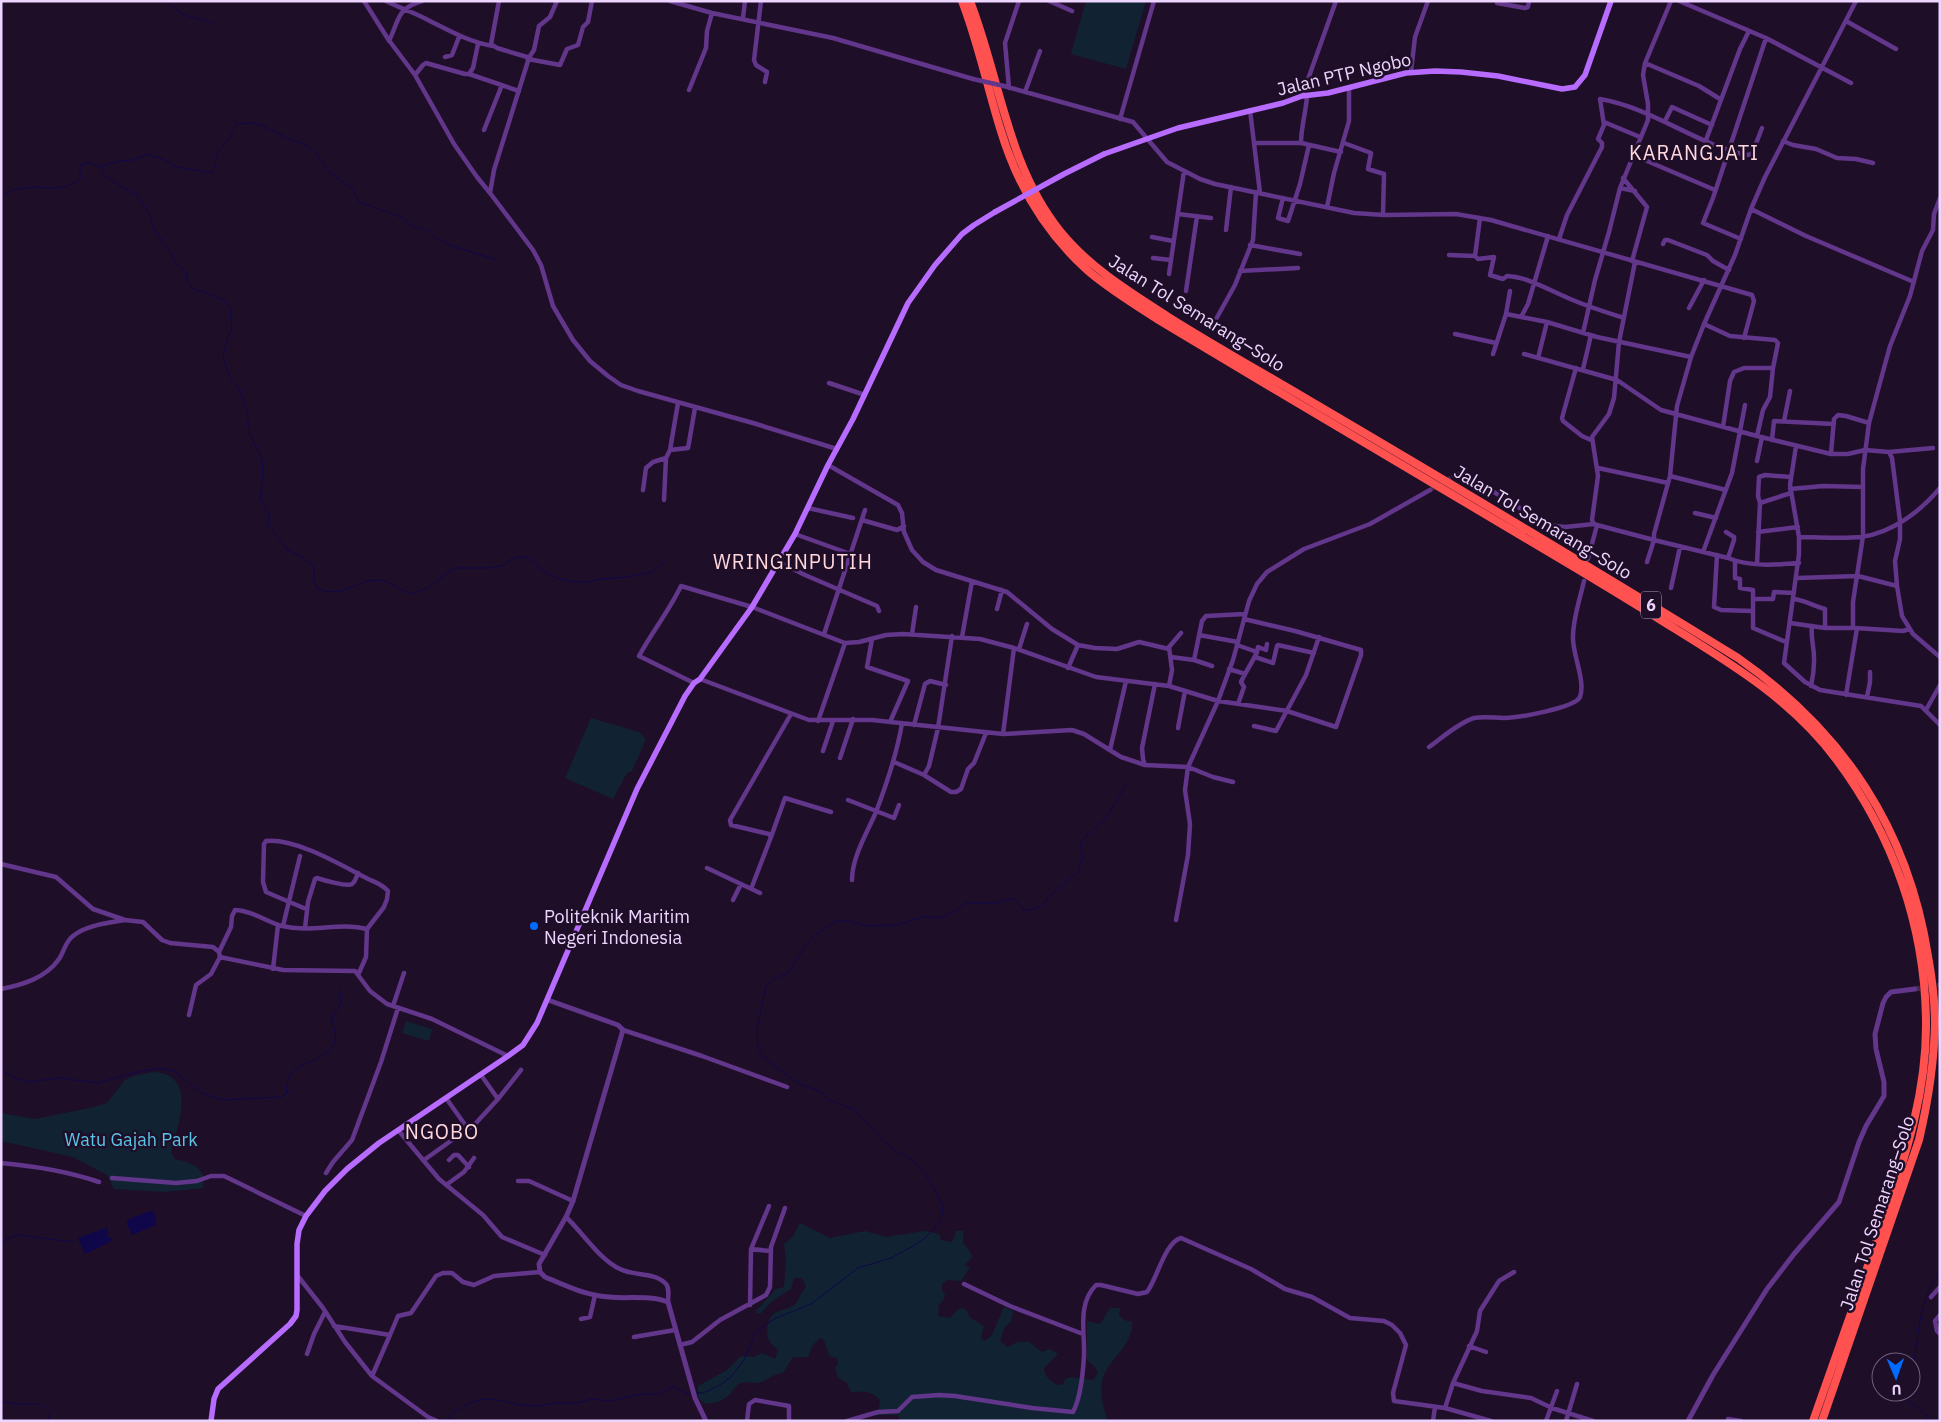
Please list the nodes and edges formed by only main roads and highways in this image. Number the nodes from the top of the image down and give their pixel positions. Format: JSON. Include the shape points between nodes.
{"nodes":[{"id":1,"x":962,"y":1,"type":"edge"},
{"id":2,"x":970,"y":1,"type":"edge"},
{"id":3,"x":1611,"y":1,"type":"edge"},
{"id":4,"x":211,"y":1421,"type":"edge"},
{"id":5,"x":1813,"y":1421,"type":"edge"},
{"id":6,"x":1822,"y":1421,"type":"edge"}],
"edges":[{"from":1,"to":5,"type":"highway","name":"Jalan Tol Semarang–Solo","number":"6","via":[[1016,174],[1044,223],[1087,270],[1157,319],[1594,578],[1737,667],[1772,694],[1815,735],[1836,758],[1863,799],[1884,837],[1911,910],[1923,981],[1926,1021],[1923,1068],[1912,1135]]},
{"from":2,"to":6,"type":"highway","name":"Jalan Tol Semarang–Solo","number":"6","via":[[1016,153],[1027,179],[1060,231],[1099,271],[1186,328],[1738,658],[1808,715],[1840,750],[1874,800],[1908,872],[1925,935],[1935,1023],[1933,1063],[1919,1140]]},
{"from":3,"to":4,"type":"main road","name":"Jalan PTP Ngobo","bridge":true,"via":[[1587,70],[1581,82],[1573,88],[1558,89],[1498,76],[1434,71],[1411,72],[1304,96],[1178,128],[1104,154],[995,212],[962,234],[908,303],[865,395],[779,562],[752,607],[694,684],[670,723],[637,789],[548,1000],[529,1036],[508,1056],[379,1142],[325,1190],[306,1216],[297,1238],[296,1316],[218,1389]]}]}
